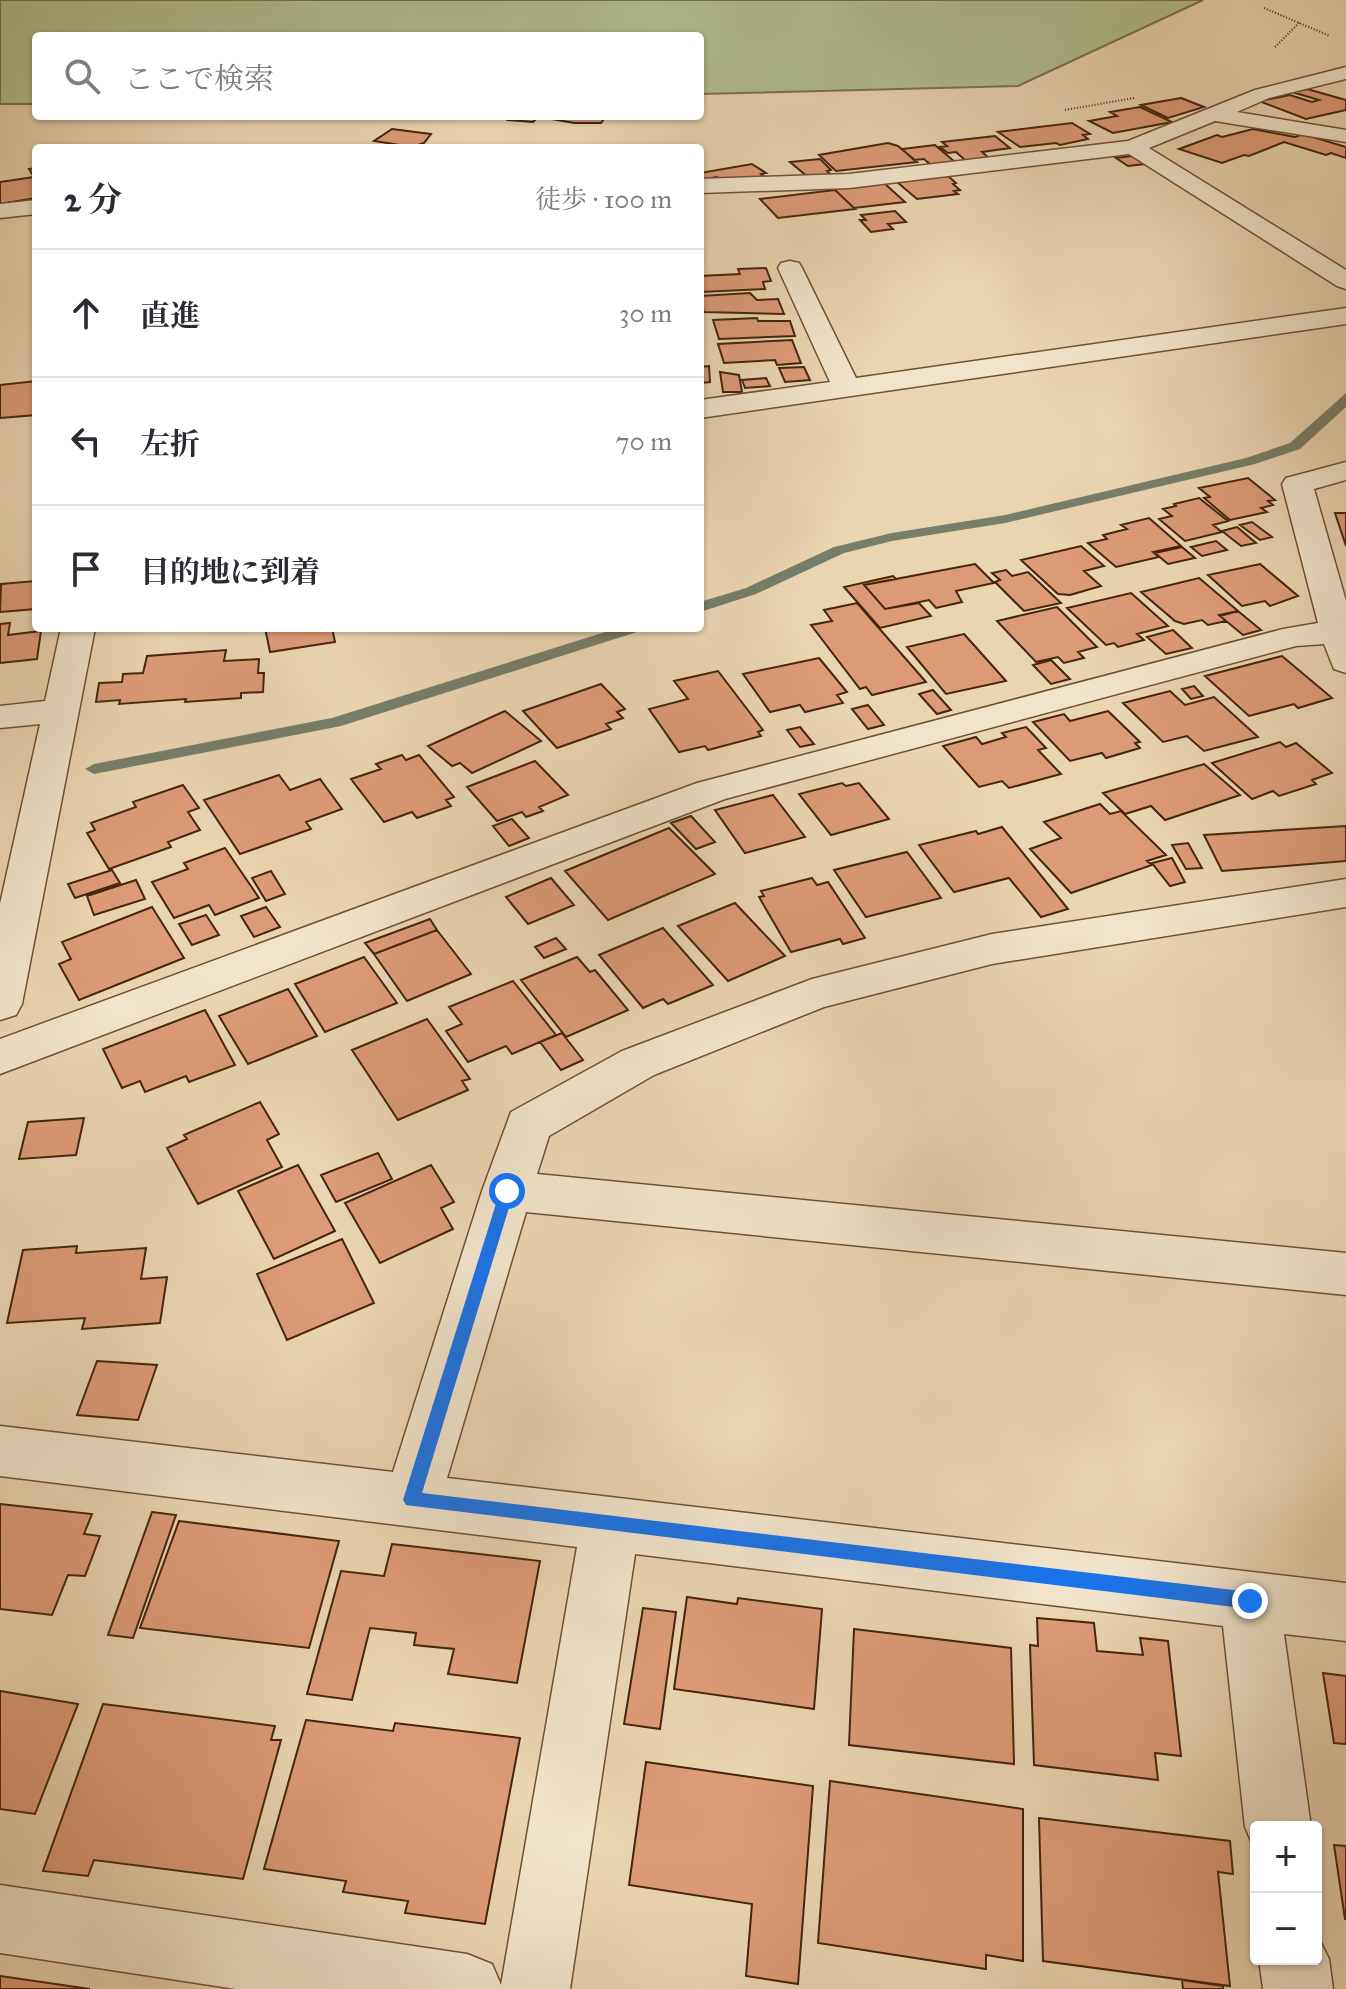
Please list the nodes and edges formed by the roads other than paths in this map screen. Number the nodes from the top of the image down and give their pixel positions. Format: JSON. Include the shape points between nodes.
{"nodes":[{"id":1,"x":1346,"y":73,"type":"edge"},
{"id":2,"x":1210,"y":114,"type":"junction"},
{"id":3,"x":1346,"y":136,"type":"edge"},
{"id":4,"x":1133,"y":147,"type":"junction"},
{"id":5,"x":704,"y":186,"type":"edge"},
{"id":6,"x":32,"y":207,"type":"edge"},
{"id":7,"x":0,"y":211,"type":"edge"},
{"id":8,"x":790,"y":268,"type":"dead end"},
{"id":9,"x":1346,"y":281,"type":"edge"},
{"id":10,"x":1346,"y":316,"type":"edge"},
{"id":11,"x":847,"y":388,"type":"junction"},
{"id":12,"x":704,"y":408,"type":"edge"},
{"id":13,"x":1346,"y":471,"type":"edge"},
{"id":14,"x":1297,"y":484,"type":"junction"},
{"id":15,"x":1346,"y":488,"type":"edge"},
{"id":16,"x":77,"y":632,"type":"edge"},
{"id":17,"x":1343,"y":641,"type":"edge"},
{"id":18,"x":59,"y":711,"type":"junction"},
{"id":19,"x":0,"y":717,"type":"edge"},
{"id":20,"x":1346,"y":893,"type":"edge"},
{"id":21,"x":8,"y":920,"type":"edge"},
{"id":22,"x":0,"y":1004,"type":"edge"},
{"id":23,"x":0,"y":1057,"type":"edge"},
{"id":24,"x":507,"y":1191,"type":"junction"},
{"id":25,"x":1346,"y":1274,"type":"edge"},
{"id":26,"x":0,"y":1451,"type":"edge"},
{"id":27,"x":412,"y":1500,"type":"junction"},
{"id":28,"x":610,"y":1524,"type":"junction"},
{"id":29,"x":1250,"y":1601,"type":"junction"},
{"id":30,"x":1346,"y":1612,"type":"edge"},
{"id":31,"x":1277,"y":1821,"type":"edge"},
{"id":32,"x":0,"y":1919,"type":"edge"},
{"id":33,"x":1295,"y":1965,"type":"edge"},
{"id":34,"x":467,"y":1989,"type":"edge"},
{"id":35,"x":535,"y":1989,"type":"edge"},
{"id":36,"x":1298,"y":1989,"type":"edge"}],
"edges":[{"from":1,"to":2,"type":"street","via":[[1262,94]]},
{"from":2,"to":3,"type":"street"},
{"from":2,"to":4,"type":"street"},
{"from":4,"to":5,"type":"street","via":[[816,184]]},
{"from":4,"to":9,"type":"street"},
{"from":6,"to":7,"type":"street"},
{"from":8,"to":11,"type":"street"},
{"from":10,"to":11,"type":"street"},
{"from":11,"to":12,"type":"street"},
{"from":13,"to":14,"type":"street"},
{"from":14,"to":15,"type":"street"},
{"from":14,"to":17,"type":"street"},
{"from":16,"to":18,"type":"street"},
{"from":17,"to":23,"type":"street","via":[[1295,636],[711,791]]},
{"from":18,"to":19,"type":"street"},
{"from":18,"to":21,"type":"street"},
{"from":20,"to":24,"type":"street","via":[[992,949],[812,995],[638,1063],[528,1125]]},
{"from":21,"to":22,"type":"street"},
{"from":24,"to":25,"type":"street"},
{"from":24,"to":27,"type":"street"},
{"from":26,"to":27,"type":"street"},
{"from":27,"to":28,"type":"street"},
{"from":28,"to":29,"type":"street"},
{"from":28,"to":35,"type":"street"},
{"from":29,"to":30,"type":"street"},
{"from":29,"to":31,"type":"street"},
{"from":32,"to":34,"type":"street"},
{"from":33,"to":36,"type":"street"}]}
